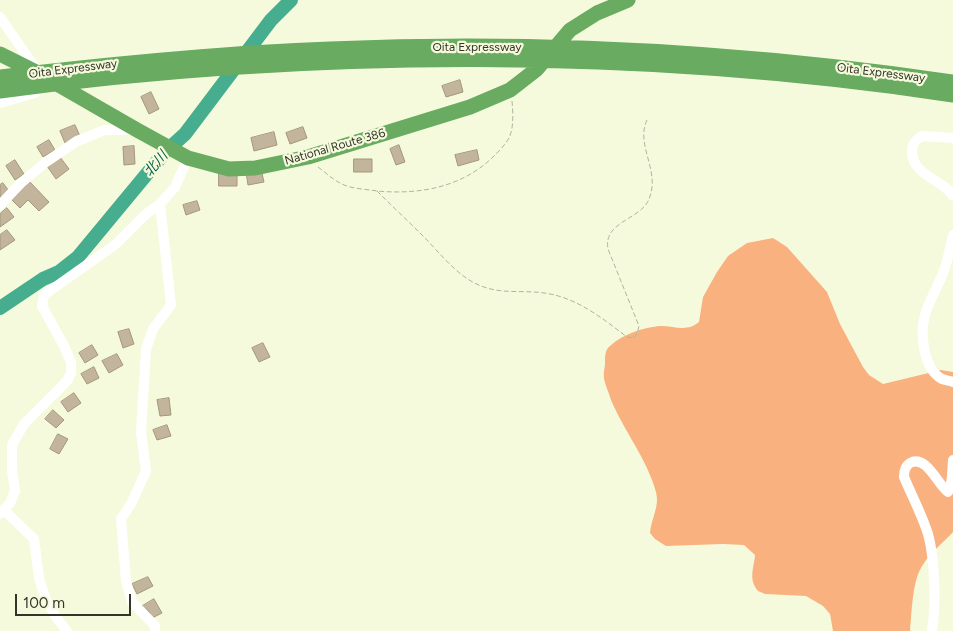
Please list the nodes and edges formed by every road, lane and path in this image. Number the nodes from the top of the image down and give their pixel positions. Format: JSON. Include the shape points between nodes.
{"nodes":[{"id":1,"x":628,"y":0,"type":"edge"},
{"id":2,"x":0,"y":17,"type":"edge"},
{"id":3,"x":0,"y":54,"type":"edge"},
{"id":4,"x":593,"y":56,"type":"junction"},
{"id":5,"x":38,"y":73,"type":"junction"},
{"id":6,"x":953,"y":82,"type":"edge"},
{"id":7,"x":67,"y":89,"type":"junction"},
{"id":8,"x":1,"y":90,"type":"edge"},
{"id":9,"x":510,"y":90,"type":"junction"},
{"id":10,"x":953,"y":95,"type":"edge"},
{"id":11,"x":647,"y":120,"type":"dead end"},
{"id":12,"x":137,"y":130,"type":"junction"},
{"id":13,"x":953,"y":138,"type":"edge"},
{"id":14,"x":185,"y":156,"type":"junction"},
{"id":15,"x":308,"y":157,"type":"junction"},
{"id":16,"x":377,"y":191,"type":"junction"},
{"id":17,"x":953,"y":196,"type":"edge"},
{"id":18,"x":160,"y":204,"type":"junction"},
{"id":19,"x":0,"y":206,"type":"edge"},
{"id":20,"x":953,"y":235,"type":"edge"},
{"id":21,"x":953,"y":382,"type":"edge"},
{"id":22,"x":953,"y":460,"type":"edge"},
{"id":23,"x":2,"y":512,"type":"edge"},
{"id":24,"x":67,"y":631,"type":"edge"},
{"id":25,"x":155,"y":631,"type":"edge"},
{"id":26,"x":932,"y":631,"type":"edge"}],
"edges":[{"from":1,"to":9,"type":"highway","name":"National Route 386","via":[[598,12],[570,30],[538,69]]},
{"from":2,"to":5,"type":"street"},
{"from":3,"to":5,"type":"highway","name":"National Route 386"},
{"from":4,"to":6,"type":"highway","name":"Oita Expressway","via":[[691,55],[805,64]]},
{"from":4,"to":8,"type":"highway","name":"Oita Expressway","via":[[453,46],[322,49],[138,62]]},
{"from":4,"to":10,"type":"highway","name":"Oita Expressway"},
{"from":5,"to":7,"type":"highway","name":"National Route 386"},
{"from":7,"to":8,"type":"street","via":[[29,94]]},
{"from":7,"to":12,"type":"highway","name":"National Route 386"},
{"from":9,"to":15,"type":"highway","name":"National Route 386","via":[[470,107]]},
{"from":9,"to":16,"type":"path","via":[[513,117],[509,138],[472,175],[449,185],[416,191]]},
{"from":11,"to":16,"type":"path","via":[[643,136],[653,190],[641,211],[611,230],[607,243],[639,326],[638,334],[632,338],[591,310],[564,297],[484,287],[458,273]]},
{"from":12,"to":14,"type":"highway","name":"National Route 386"},
{"from":12,"to":19,"type":"street","via":[[105,130],[77,141],[46,162]]},
{"from":13,"to":17,"type":"street","via":[[922,136],[912,147],[916,165]]},
{"from":14,"to":15,"type":"highway","name":"National Route 386","via":[[229,168],[255,168]]},
{"from":14,"to":18,"type":"street","via":[[175,187]]},
{"from":15,"to":16,"type":"path","via":[[341,184]]},
{"from":18,"to":23,"type":"street","via":[[116,244],[44,295],[42,306],[64,346],[70,373],[67,381],[24,424],[12,444],[15,491]]},
{"from":18,"to":25,"type":"street","via":[[171,305],[154,329],[146,349],[141,432],[146,471],[121,519],[126,580],[132,602],[155,626]]},
{"from":20,"to":21,"type":"street","via":[[943,273],[924,316],[922,336],[927,360],[934,372]]},
{"from":22,"to":26,"type":"street","via":[[953,480],[948,492],[928,466],[910,463],[904,470],[928,533],[933,593]]},
{"from":23,"to":24,"type":"street","via":[[34,539],[39,578],[46,600]]}]}
